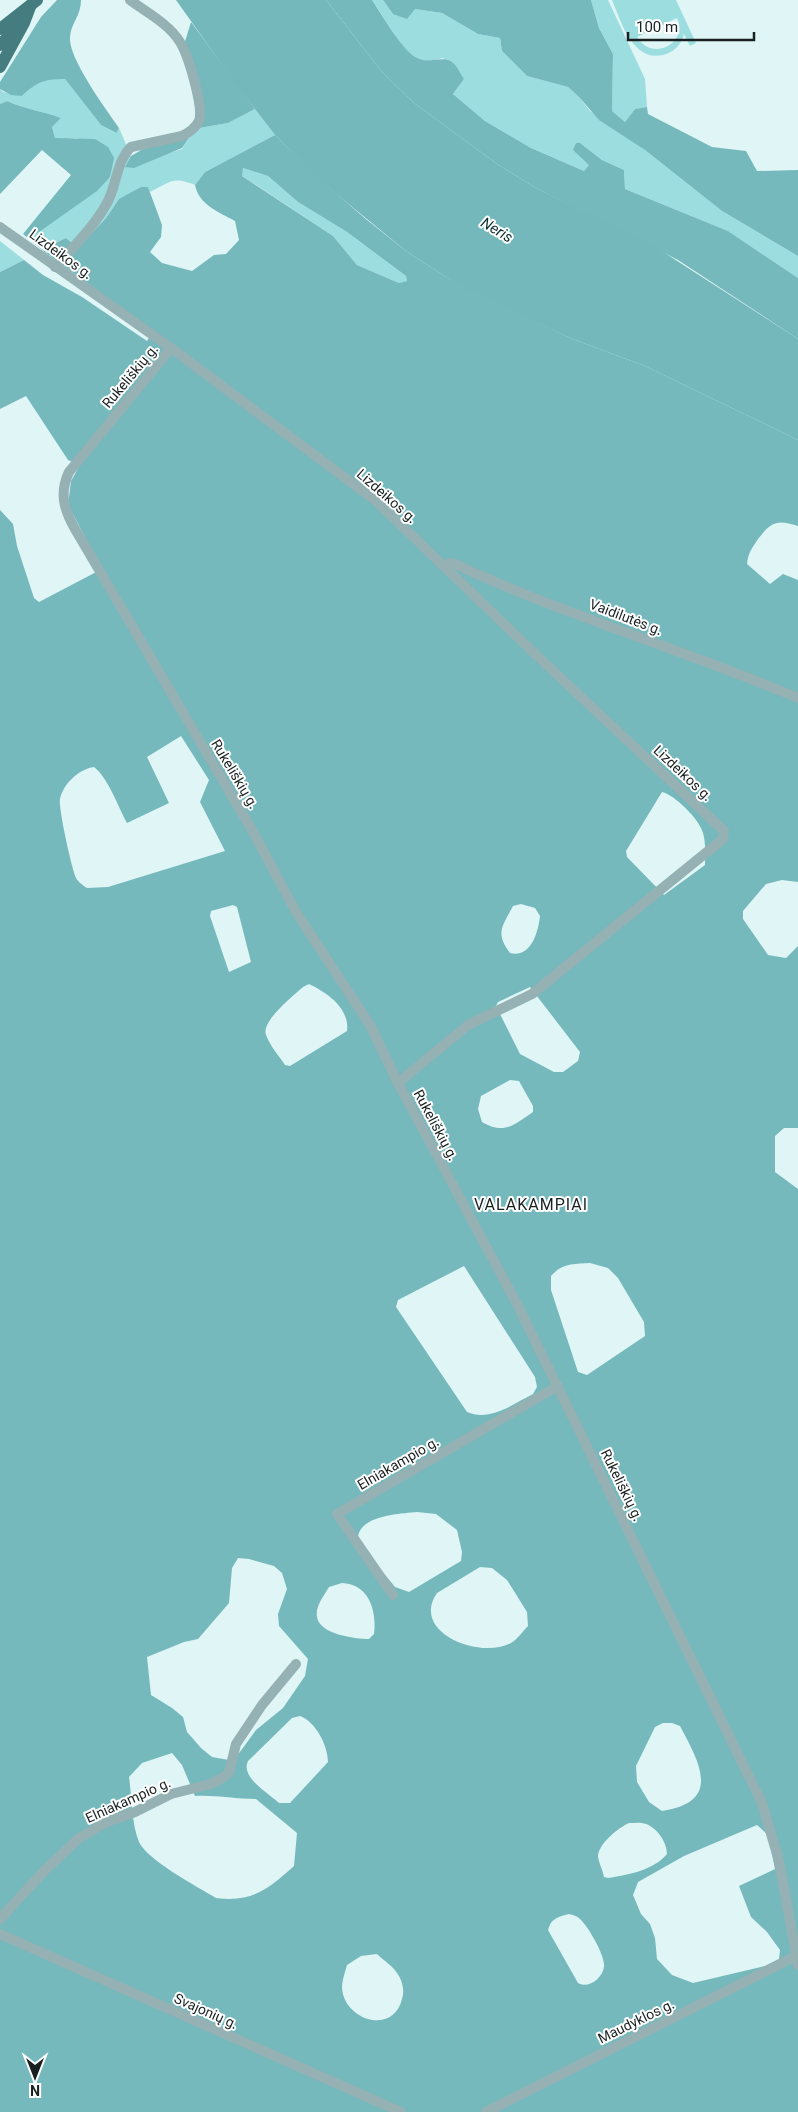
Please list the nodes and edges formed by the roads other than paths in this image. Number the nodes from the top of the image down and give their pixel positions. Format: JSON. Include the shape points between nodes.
{"nodes":[{"id":1,"x":130,"y":0,"type":"edge"},
{"id":2,"x":34,"y":4,"type":"edge"},
{"id":3,"x":0,"y":29,"type":"edge"},
{"id":4,"x":0,"y":45,"type":"edge"},
{"id":5,"x":0,"y":67,"type":"edge"},
{"id":6,"x":0,"y":227,"type":"edge"},
{"id":7,"x":55,"y":267,"type":"junction"},
{"id":8,"x":171,"y":348,"type":"junction"},
{"id":9,"x":445,"y":566,"type":"junction"},
{"id":10,"x":798,"y":698,"type":"edge"},
{"id":11,"x":398,"y":1083,"type":"junction"},
{"id":12,"x":558,"y":1386,"type":"junction"},
{"id":13,"x":393,"y":1595,"type":"dead end"},
{"id":14,"x":296,"y":1664,"type":"dead end"},
{"id":15,"x":0,"y":1918,"type":"edge"},
{"id":16,"x":0,"y":1934,"type":"edge"},
{"id":17,"x":798,"y":1959,"type":"edge"},
{"id":18,"x":401,"y":2112,"type":"edge"},
{"id":19,"x":486,"y":2112,"type":"edge"}],
"edges":[{"from":1,"to":7,"type":"street","via":[[180,42],[199,98],[199,121],[182,136],[131,146],[121,160],[108,202],[96,221]]},
{"from":2,"to":3,"type":"main road"},
{"from":2,"to":4,"type":"main road"},
{"from":2,"to":5,"type":"main road"},
{"from":6,"to":7,"type":"street","name":"Lizdeikos g."},
{"from":7,"to":8,"type":"street","name":"Lizdeikos g."},
{"from":8,"to":9,"type":"street","name":"Lizdeikos g.","via":[[376,501]]},
{"from":8,"to":11,"type":"street","name":"Rukeliškių g.","via":[[69,472],[64,487],[64,506],[296,912],[370,1025]]},
{"from":9,"to":10,"type":"street","name":"Vaidilutės g.","via":[[455,564]]},
{"from":9,"to":11,"type":"street","name":"Lizdeikos g.","via":[[724,831],[723,839],[532,994],[468,1025]]},
{"from":11,"to":12,"type":"street","name":"Rukeliškių g."},
{"from":12,"to":13,"type":"street","name":"Elniakampio g.","via":[[337,1514]]},
{"from":12,"to":17,"type":"street","name":"Rukeliškių g.","via":[[762,1803],[779,1861]]},
{"from":14,"to":15,"type":"street","name":"Elniakampio g.","via":[[262,1705],[236,1744],[228,1773],[211,1784],[171,1794],[79,1838]]},
{"from":16,"to":18,"type":"street","name":"Svajonių g."},
{"from":17,"to":19,"type":"street","name":"Maudyklos g."}]}
